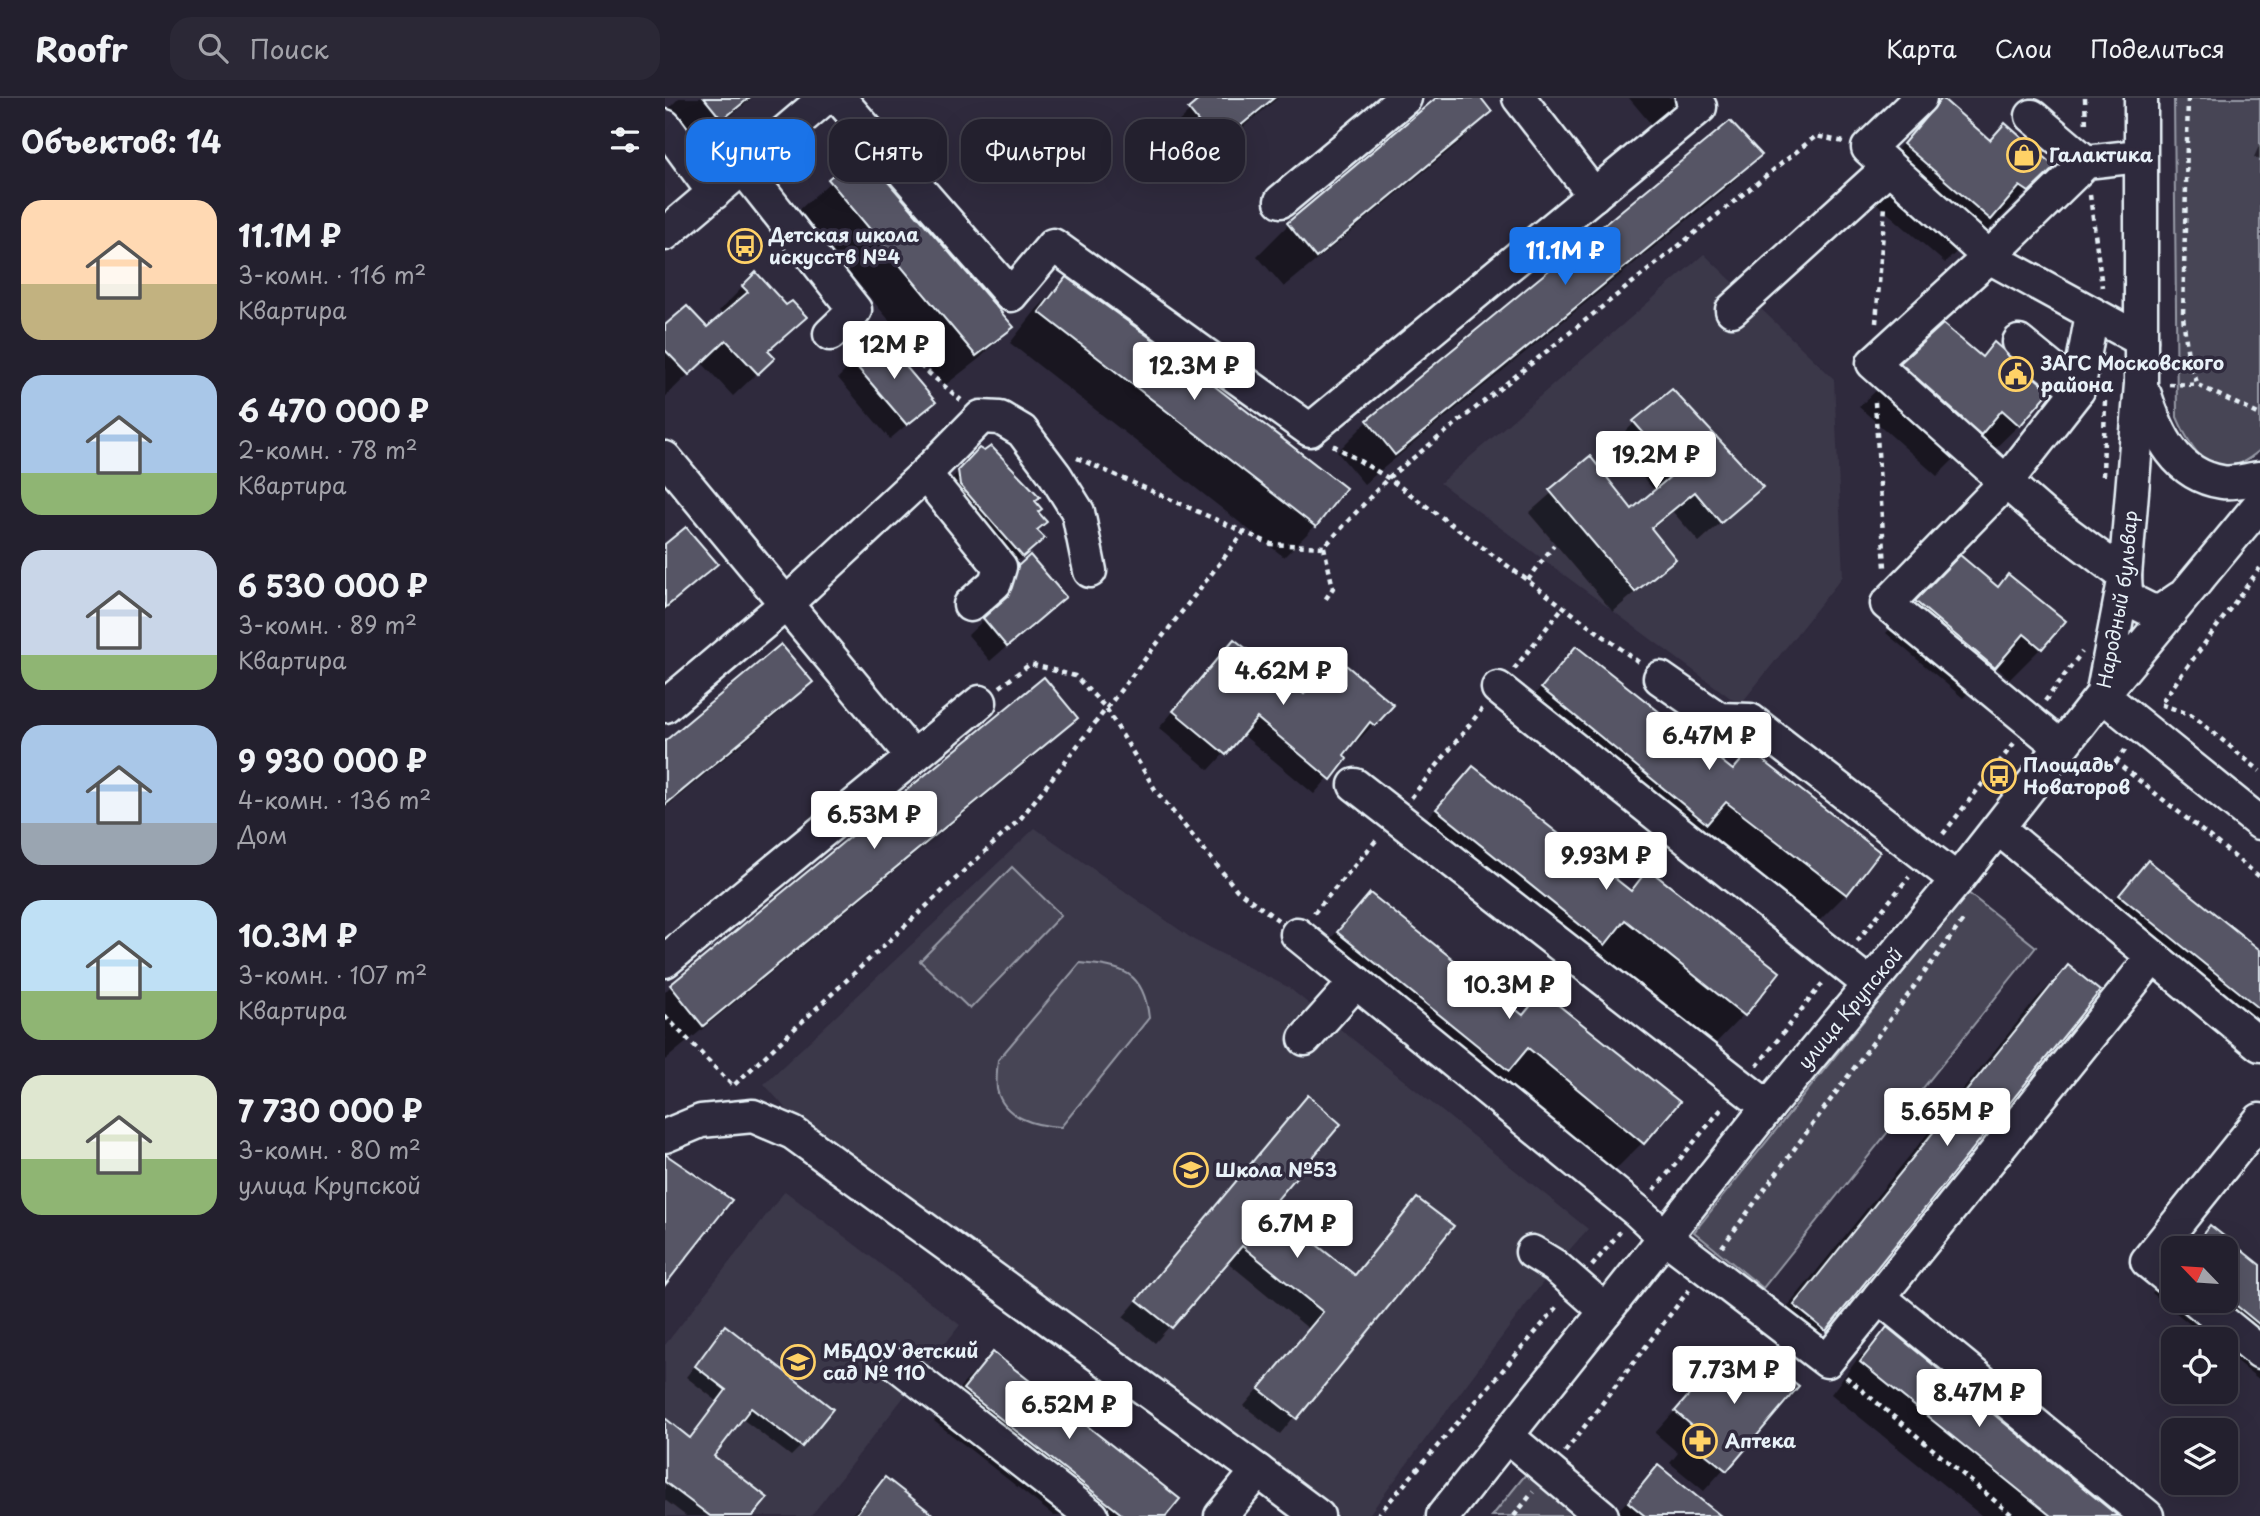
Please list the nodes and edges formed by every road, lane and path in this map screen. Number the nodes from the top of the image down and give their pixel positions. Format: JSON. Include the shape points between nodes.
{"nodes":[{"id":1,"x":825,"y":98,"type":"edge"},
{"id":2,"x":839,"y":98,"type":"edge"},
{"id":3,"x":1405,"y":98,"type":"edge"},
{"id":4,"x":1519,"y":98,"type":"edge"},
{"id":5,"x":1692,"y":98,"type":"edge"},
{"id":6,"x":1920,"y":98,"type":"edge"},
{"id":7,"x":2085,"y":98,"type":"edge"},
{"id":8,"x":2141,"y":98,"type":"edge"},
{"id":9,"x":2188,"y":98,"type":"edge"},
{"id":10,"x":2032,"y":116,"type":"dead end"},
{"id":11,"x":800,"y":119,"type":"edge"},
{"id":12,"x":665,"y":126,"type":"edge"},
{"id":13,"x":2139,"y":156,"type":"junction"},
{"id":14,"x":1879,"y":157,"type":"junction"},
{"id":15,"x":2086,"y":162,"type":"junction"},
{"id":16,"x":727,"y":182,"type":"edge"},
{"id":17,"x":754,"y":182,"type":"edge"},
{"id":18,"x":714,"y":193,"type":"junction"},
{"id":19,"x":1594,"y":195,"type":"junction"},
{"id":20,"x":1282,"y":201,"type":"dead end"},
{"id":21,"x":665,"y":234,"type":"edge"},
{"id":22,"x":1989,"y":257,"type":"junction"},
{"id":23,"x":855,"y":310,"type":"junction"},
{"id":24,"x":1733,"y":310,"type":"dead end"},
{"id":25,"x":2099,"y":318,"type":"junction"},
{"id":26,"x":830,"y":334,"type":"dead end"},
{"id":27,"x":2141,"y":340,"type":"junction"},
{"id":28,"x":2019,"y":342,"type":"dead end"},
{"id":29,"x":2141,"y":384,"type":"junction"},
{"id":30,"x":2198,"y":385,"type":"junction"},
{"id":31,"x":2092,"y":394,"type":"junction"},
{"id":32,"x":2260,"y":415,"type":"edge"},
{"id":33,"x":981,"y":417,"type":"junction"},
{"id":34,"x":1310,"y":430,"type":"junction"},
{"id":35,"x":1071,"y":454,"type":"dead end"},
{"id":36,"x":671,"y":463,"type":"edge"},
{"id":37,"x":925,"y":474,"type":"junction"},
{"id":38,"x":2103,"y":477,"type":"dead end"},
{"id":39,"x":1388,"y":478,"type":"junction"},
{"id":40,"x":2260,"y":478,"type":"edge"},
{"id":41,"x":2006,"y":482,"type":"junction"},
{"id":42,"x":2260,"y":504,"type":"edge"},
{"id":43,"x":1244,"y":532,"type":"junction"},
{"id":44,"x":1554,"y":545,"type":"dead end"},
{"id":45,"x":1324,"y":547,"type":"junction"},
{"id":46,"x":2260,"y":568,"type":"edge"},
{"id":47,"x":1090,"y":571,"type":"dead end"},
{"id":48,"x":2125,"y":576,"type":"junction"},
{"id":49,"x":1528,"y":580,"type":"junction"},
{"id":50,"x":2180,"y":598,"type":"junction"},
{"id":51,"x":1325,"y":600,"type":"dead end"},
{"id":52,"x":787,"y":603,"type":"junction"},
{"id":53,"x":970,"y":605,"type":"dead end"},
{"id":54,"x":1563,"y":607,"type":"junction"},
{"id":55,"x":2088,"y":644,"type":"dead end"},
{"id":56,"x":1660,"y":678,"type":"joint"},
{"id":57,"x":1498,"y":688,"type":"junction"},
{"id":58,"x":2102,"y":695,"type":"junction"},
{"id":59,"x":980,"y":702,"type":"joint"},
{"id":60,"x":665,"y":706,"type":"edge"},
{"id":61,"x":1107,"y":708,"type":"junction"},
{"id":62,"x":2031,"y":722,"type":"junction"},
{"id":63,"x":2061,"y":747,"type":"junction"},
{"id":64,"x":913,"y":757,"type":"junction"},
{"id":65,"x":2116,"y":762,"type":"dead end"},
{"id":66,"x":2260,"y":771,"type":"edge"},
{"id":67,"x":1355,"y":785,"type":"dead end"},
{"id":68,"x":1396,"y":817,"type":"junction"},
{"id":69,"x":2260,"y":824,"type":"edge"},
{"id":70,"x":1999,"y":829,"type":"junction"},
{"id":71,"x":1927,"y":854,"type":"junction"},
{"id":72,"x":2260,"y":877,"type":"edge"},
{"id":73,"x":1957,"y":880,"type":"junction"},
{"id":74,"x":1969,"y":912,"type":"dead end"},
{"id":75,"x":1297,"y":934,"type":"junction"},
{"id":76,"x":2153,"y":957,"type":"junction"},
{"id":77,"x":1842,"y":960,"type":"junction"},
{"id":78,"x":665,"y":961,"type":"edge"},
{"id":79,"x":1356,"y":982,"type":"junction"},
{"id":80,"x":1869,"y":984,"type":"junction"},
{"id":81,"x":665,"y":1016,"type":"edge"},
{"id":82,"x":1305,"y":1039,"type":"dead end"},
{"id":83,"x":2260,"y":1045,"type":"edge"},
{"id":84,"x":1740,"y":1087,"type":"junction"},
{"id":85,"x":1768,"y":1107,"type":"junction"},
{"id":86,"x":2260,"y":1120,"type":"edge"},
{"id":87,"x":665,"y":1136,"type":"edge"},
{"id":88,"x":1637,"y":1211,"type":"junction"},
{"id":89,"x":2167,"y":1236,"type":"edge"},
{"id":90,"x":1665,"y":1237,"type":"junction"},
{"id":91,"x":2161,"y":1244,"type":"edge"},
{"id":92,"x":1532,"y":1252,"type":"dead end"},
{"id":93,"x":1706,"y":1268,"type":"junction"},
{"id":94,"x":2161,"y":1272,"type":"edge"},
{"id":95,"x":1576,"y":1286,"type":"junction"},
{"id":96,"x":1879,"y":1297,"type":"junction"},
{"id":97,"x":1607,"y":1311,"type":"junction"},
{"id":98,"x":2212,"y":1313,"type":"edge"},
{"id":99,"x":2260,"y":1352,"type":"edge"},
{"id":100,"x":1827,"y":1361,"type":"junction"},
{"id":101,"x":898,"y":1365,"type":"dead end"},
{"id":102,"x":1507,"y":1436,"type":"junction"},
{"id":103,"x":1258,"y":1471,"type":"junction"},
{"id":104,"x":1550,"y":1472,"type":"junction"},
{"id":105,"x":1092,"y":1516,"type":"edge"},
{"id":106,"x":1221,"y":1516,"type":"edge"},
{"id":107,"x":1318,"y":1516,"type":"edge"},
{"id":108,"x":1377,"y":1516,"type":"edge"},
{"id":109,"x":1443,"y":1516,"type":"edge"},
{"id":110,"x":1514,"y":1516,"type":"edge"},
{"id":111,"x":1602,"y":1516,"type":"edge"},
{"id":112,"x":2013,"y":1516,"type":"edge"},
{"id":113,"x":2147,"y":1516,"type":"edge"}],
"edges":[{"from":1,"to":11,"type":"street"},
{"from":2,"to":34,"type":"street","via":[[1011,295],[1053,245]]},
{"from":3,"to":20,"type":"street"},
{"from":4,"to":19,"type":"street"},
{"from":5,"to":19,"type":"street","via":[[1700,107]]},
{"from":6,"to":14,"type":"street"},
{"from":7,"to":15,"type":"path"},
{"from":8,"to":13,"type":"street","name":"Народный бульвар"},
{"from":9,"to":30,"type":"path","via":[[2183,316],[2188,357]]},
{"from":10,"to":15,"type":"street"},
{"from":12,"to":18,"type":"street"},
{"from":13,"to":15,"type":"street"},
{"from":13,"to":27,"type":"street","name":"Народный бульвар"},
{"from":14,"to":22,"type":"street"},
{"from":14,"to":24,"type":"street"},
{"from":14,"to":39,"type":"path","via":[[1816,136]]},
{"from":15,"to":22,"type":"street"},
{"from":15,"to":25,"type":"path"},
{"from":16,"to":18,"type":"street"},
{"from":17,"to":23,"type":"street"},
{"from":18,"to":21,"type":"street"},
{"from":19,"to":34,"type":"street"},
{"from":22,"to":25,"type":"street"},
{"from":22,"to":41,"type":"street","via":[[1873,363]]},
{"from":23,"to":26,"type":"street"},
{"from":23,"to":33,"type":"path"},
{"from":25,"to":27,"type":"street"},
{"from":25,"to":31,"type":"street"},
{"from":27,"to":29,"type":"street","name":"Народный бульвар"},
{"from":28,"to":31,"type":"street"},
{"from":29,"to":30,"type":"path"},
{"from":29,"to":40,"type":"street","name":"Народный бульвар","via":[[2156,429],[2188,471],[2224,483]]},
{"from":29,"to":48,"type":"street","name":"Народный бульвар"},
{"from":30,"to":32,"type":"path"},
{"from":31,"to":38,"type":"path"},
{"from":31,"to":41,"type":"street"},
{"from":33,"to":37,"type":"street"},
{"from":33,"to":47,"type":"street","via":[[1000,418],[1022,431],[1055,475],[1078,512]]},
{"from":34,"to":39,"type":"path"},
{"from":35,"to":43,"type":"path"},
{"from":36,"to":52,"type":"street"},
{"from":37,"to":52,"type":"street"},
{"from":37,"to":53,"type":"street","via":[[1000,567],[995,583]]},
{"from":39,"to":45,"type":"path"},
{"from":39,"to":49,"type":"path"},
{"from":41,"to":48,"type":"street"},
{"from":41,"to":62,"type":"street","via":[[1887,604]]},
{"from":42,"to":50,"type":"street","name":"улица Крупской"},
{"from":43,"to":45,"type":"path","via":[[1271,544]]},
{"from":43,"to":61,"type":"path"},
{"from":44,"to":49,"type":"path"},
{"from":45,"to":51,"type":"path","via":[[1333,587]]},
{"from":46,"to":66,"type":"path","via":[[2160,704],[2192,715]]},
{"from":48,"to":50,"type":"street","via":[[2126,593],[2150,610],[2161,611]]},
{"from":48,"to":58,"type":"street","name":"Народный бульвар"},
{"from":49,"to":54,"type":"path"},
{"from":50,"to":58,"type":"street","name":"улица Крупской"},
{"from":52,"to":60,"type":"street"},
{"from":52,"to":64,"type":"street"},
{"from":54,"to":56,"type":"path"},
{"from":54,"to":57,"type":"path"},
{"from":55,"to":62,"type":"path"},
{"from":56,"to":71,"type":"street","via":[[1719,719],[1750,720]]},
{"from":57,"to":68,"type":"path"},
{"from":57,"to":77,"type":"street"},
{"from":58,"to":63,"type":"street","name":"улица Крупской"},
{"from":58,"to":69,"type":"street","name":"Народный бульвар"},
{"from":59,"to":61,"type":"path","via":[[1030,664],[1075,676]]},
{"from":59,"to":64,"type":"street"},
{"from":61,"to":75,"type":"path","via":[[1156,791],[1237,890]]},
{"from":61,"to":81,"type":"path","via":[[1021,818],[733,1086]]},
{"from":62,"to":63,"type":"street"},
{"from":62,"to":71,"type":"path"},
{"from":63,"to":70,"type":"street","name":"улица Крупской"},
{"from":64,"to":78,"type":"street"},
{"from":65,"to":72,"type":"path"},
{"from":67,"to":68,"type":"street"},
{"from":68,"to":75,"type":"path"},
{"from":68,"to":84,"type":"street"},
{"from":70,"to":73,"type":"street","name":"улица Крупской"},
{"from":70,"to":76,"type":"street"},
{"from":71,"to":73,"type":"street"},
{"from":71,"to":77,"type":"path"},
{"from":73,"to":80,"type":"street","name":"улица Крупской"},
{"from":74,"to":93,"type":"path"},
{"from":75,"to":79,"type":"street"},
{"from":76,"to":83,"type":"street"},
{"from":76,"to":96,"type":"street"},
{"from":77,"to":80,"type":"street"},
{"from":77,"to":84,"type":"path"},
{"from":79,"to":82,"type":"street"},
{"from":79,"to":88,"type":"street"},
{"from":80,"to":85,"type":"street","name":"улица Крупской"},
{"from":84,"to":85,"type":"street"},
{"from":84,"to":88,"type":"path"},
{"from":85,"to":90,"type":"street","name":"улица Крупской"},
{"from":86,"to":89,"type":"street"},
{"from":87,"to":103,"type":"street","via":[[701,1121],[753,1116],[793,1133]]},
{"from":88,"to":90,"type":"street"},
{"from":88,"to":95,"type":"path"},
{"from":90,"to":93,"type":"street"},
{"from":90,"to":97,"type":"street","name":"улица Крупской"},
{"from":91,"to":94,"type":"street","via":[[2147,1261]]},
{"from":92,"to":95,"type":"street"},
{"from":93,"to":100,"type":"street"},
{"from":93,"to":104,"type":"path"},
{"from":95,"to":97,"type":"street"},
{"from":95,"to":108,"type":"path"},
{"from":96,"to":100,"type":"street"},
{"from":96,"to":113,"type":"street"},
{"from":97,"to":102,"type":"street","name":"улица Крупской"},
{"from":98,"to":99,"type":"street"},
{"from":100,"to":112,"type":"path"},
{"from":101,"to":105,"type":"street"},
{"from":102,"to":104,"type":"street"},
{"from":102,"to":109,"type":"street","name":"улица Крупской"},
{"from":103,"to":106,"type":"street"},
{"from":103,"to":107,"type":"street"},
{"from":104,"to":110,"type":"path"},
{"from":104,"to":111,"type":"street"}]}
